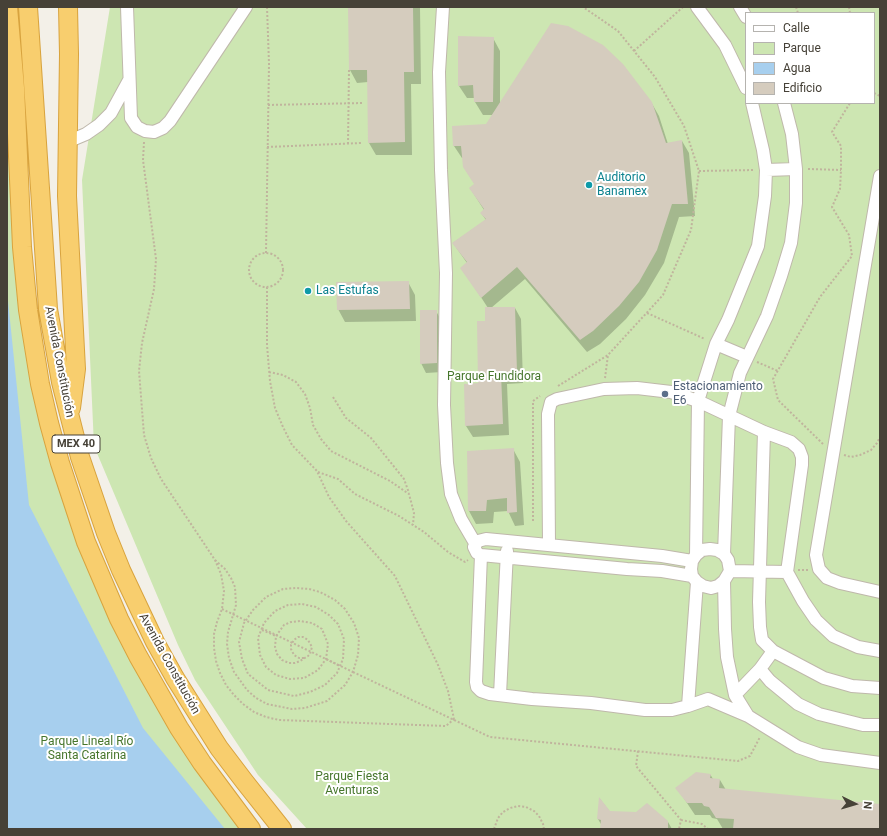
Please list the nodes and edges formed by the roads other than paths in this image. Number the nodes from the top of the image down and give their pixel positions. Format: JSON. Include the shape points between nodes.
{"nodes":[{"id":1,"x":8,"y":7,"type":"edge"},
{"id":2,"x":28,"y":7,"type":"edge"},
{"id":3,"x":68,"y":7,"type":"edge"},
{"id":4,"x":127,"y":7,"type":"edge"},
{"id":5,"x":246,"y":7,"type":"edge"},
{"id":6,"x":443,"y":7,"type":"edge"},
{"id":7,"x":697,"y":7,"type":"edge"},
{"id":8,"x":129,"y":80,"type":"junction"},
{"id":9,"x":745,"y":86,"type":"edge"},
{"id":10,"x":752,"y":104,"type":"edge"},
{"id":11,"x":784,"y":104,"type":"edge"},
{"id":12,"x":67,"y":142,"type":"junction"},
{"id":13,"x":796,"y":169,"type":"junction"},
{"id":14,"x":766,"y":170,"type":"junction"},
{"id":15,"x":880,"y":176,"type":"edge"},
{"id":16,"x":716,"y":344,"type":"junction"},
{"id":17,"x":747,"y":357,"type":"junction"},
{"id":18,"x":698,"y":401,"type":"junction"},
{"id":19,"x":729,"y":416,"type":"junction"},
{"id":20,"x":69,"y":418,"type":"junction"},
{"id":21,"x":764,"y":432,"type":"junction"},
{"id":22,"x":507,"y":542,"type":"junction"},
{"id":23,"x":549,"y":545,"type":"junction"},
{"id":24,"x":478,"y":551,"type":"junction"},
{"id":25,"x":724,"y":554,"type":"junction"},
{"id":26,"x":506,"y":558,"type":"junction"},
{"id":27,"x":694,"y":558,"type":"junction"},
{"id":28,"x":760,"y":571,"type":"junction"},
{"id":29,"x":787,"y":572,"type":"junction"},
{"id":30,"x":727,"y":576,"type":"junction"},
{"id":31,"x":695,"y":579,"type":"junction"},
{"id":32,"x":880,"y":592,"type":"edge"},
{"id":33,"x":773,"y":651,"type":"junction"},
{"id":34,"x":880,"y":651,"type":"edge"},
{"id":35,"x":760,"y":669,"type":"junction"},
{"id":36,"x":880,"y":688,"type":"edge"},
{"id":37,"x":500,"y":695,"type":"junction"},
{"id":38,"x":735,"y":695,"type":"junction"},
{"id":39,"x":688,"y":706,"type":"junction"},
{"id":40,"x":748,"y":716,"type":"junction"},
{"id":41,"x":880,"y":725,"type":"edge"},
{"id":42,"x":880,"y":763,"type":"edge"},
{"id":43,"x":251,"y":829,"type":"edge"},
{"id":44,"x":282,"y":829,"type":"edge"}],
"edges":[{"from":1,"to":43,"type":"highway","name":"Avenida Constitución","number":"MEX 40","via":[[28,310],[40,384],[60,464],[94,562],[138,656],[179,728]]},
{"from":2,"to":20,"type":"highway","name":"Avenida Constitución","number":"MEX 40","via":[[48,309]]},
{"from":3,"to":12,"type":"highway"},
{"from":4,"to":8,"type":"street"},
{"from":5,"to":8,"type":"street","via":[[163,128],[154,132],[137,127],[131,118]]},
{"from":6,"to":24,"type":"street","via":[[439,72],[446,273],[444,405],[447,463],[451,494]]},
{"from":7,"to":9,"type":"street","via":[[725,45]]},
{"from":8,"to":12,"type":"street","via":[[111,112],[99,125]]},
{"from":10,"to":14,"type":"street"},
{"from":11,"to":13,"type":"street","via":[[792,134]]},
{"from":12,"to":20,"type":"highway","via":[[69,249],[76,370]]},
{"from":13,"to":14,"type":"street"},
{"from":13,"to":17,"type":"street","via":[[796,203],[791,243],[767,316]]},
{"from":14,"to":16,"type":"street","via":[[766,196],[758,246]]},
{"from":15,"to":32,"type":"street","via":[[816,555],[819,569],[827,578]]},
{"from":16,"to":17,"type":"street"},
{"from":16,"to":18,"type":"street"},
{"from":17,"to":19,"type":"street","via":[[740,373]]},
{"from":18,"to":19,"type":"street"},
{"from":18,"to":23,"type":"street","via":[[671,392],[637,388],[604,389],[551,402],[548,414]]},
{"from":18,"to":27,"type":"street"},
{"from":19,"to":21,"type":"street"},
{"from":19,"to":25,"type":"street"},
{"from":20,"to":44,"type":"highway","name":"Avenida Constitución","number":"MEX 40","via":[[106,533],[123,576],[155,642],[219,748]]},
{"from":21,"to":28,"type":"street"},
{"from":21,"to":29,"type":"street","via":[[791,442],[799,449],[802,457]]},
{"from":22,"to":23,"type":"street"},
{"from":22,"to":24,"type":"street","via":[[481,539]]},
{"from":22,"to":26,"type":"street"},
{"from":23,"to":27,"type":"street"},
{"from":24,"to":26,"type":"street"},
{"from":24,"to":37,"type":"street","via":[[476,682],[482,691]]},
{"from":25,"to":27,"type":"street","via":[[717,550],[702,550]]},
{"from":25,"to":30,"type":"street","via":[[728,560]]},
{"from":26,"to":31,"type":"street","via":[[662,571]]},
{"from":26,"to":37,"type":"street"},
{"from":27,"to":31,"type":"street","via":[[691,569]]},
{"from":28,"to":29,"type":"street"},
{"from":28,"to":30,"type":"street"},
{"from":28,"to":33,"type":"street","via":[[762,640]]},
{"from":29,"to":34,"type":"street","via":[[816,620],[833,636],[858,647]]},
{"from":30,"to":31,"type":"street","via":[[718,586],[711,588],[703,586]]},
{"from":30,"to":38,"type":"street","via":[[725,628],[727,657]]},
{"from":31,"to":39,"type":"street"},
{"from":33,"to":35,"type":"street"},
{"from":33,"to":36,"type":"street","via":[[824,678],[852,686]]},
{"from":35,"to":38,"type":"street"},
{"from":35,"to":41,"type":"street","via":[[770,682],[798,704],[819,714],[863,725]]},
{"from":37,"to":39,"type":"street","via":[[645,710],[672,710]]},
{"from":38,"to":40,"type":"street"},
{"from":39,"to":40,"type":"street","via":[[708,699]]},
{"from":40,"to":42,"type":"street","via":[[798,747],[821,754]]}]}
